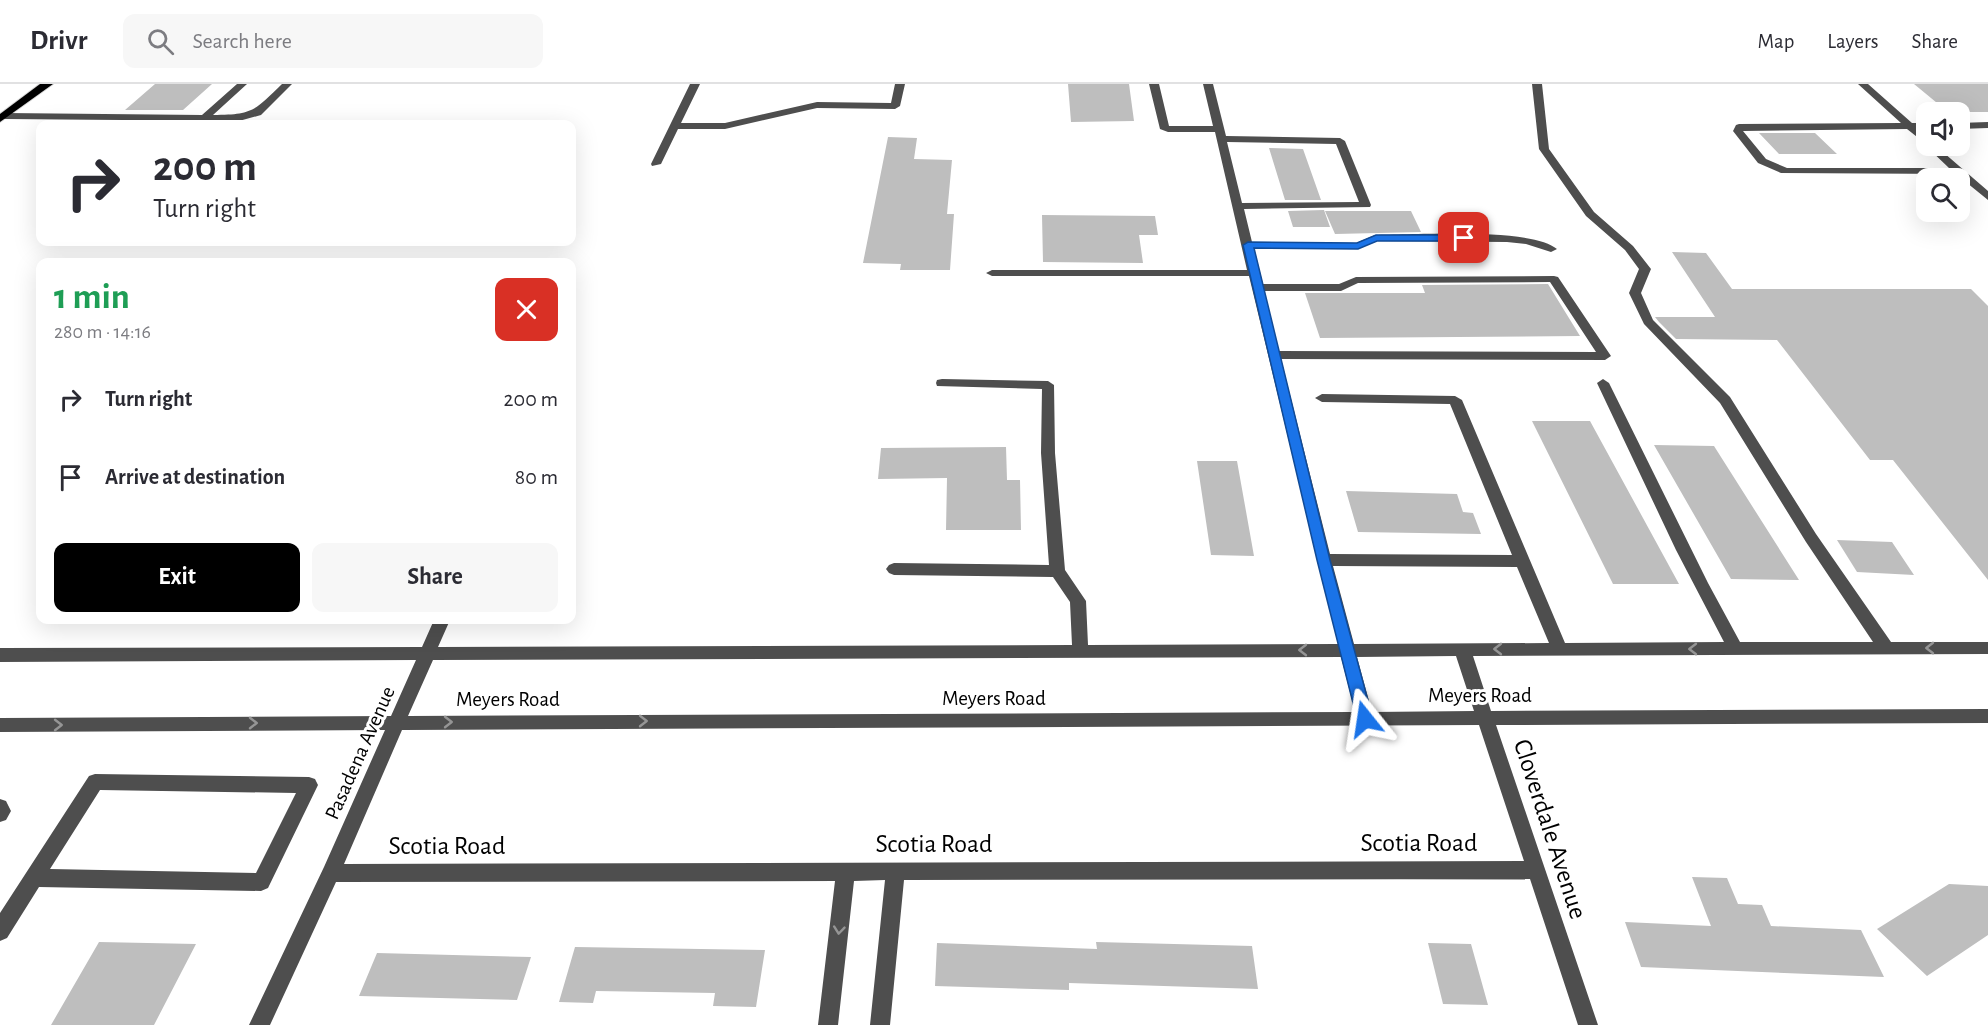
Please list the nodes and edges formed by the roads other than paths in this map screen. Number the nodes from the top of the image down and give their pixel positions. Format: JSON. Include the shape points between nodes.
{"nodes":[{"id":1,"x":47,"y":84,"type":"edge"},
{"id":2,"x":242,"y":84,"type":"edge"},
{"id":3,"x":287,"y":84,"type":"edge"},
{"id":4,"x":695,"y":84,"type":"edge"},
{"id":5,"x":900,"y":84,"type":"edge"},
{"id":6,"x":1154,"y":84,"type":"edge"},
{"id":7,"x":1208,"y":84,"type":"edge"},
{"id":8,"x":1537,"y":84,"type":"edge"},
{"id":9,"x":1863,"y":84,"type":"edge"},
{"id":10,"x":2,"y":118,"type":"edge"},
{"id":11,"x":204,"y":118,"type":"junction"},
{"id":12,"x":1988,"y":125,"type":"edge"},
{"id":13,"x":674,"y":126,"type":"junction"},
{"id":14,"x":1910,"y":126,"type":"junction"},
{"id":15,"x":1916,"y":126,"type":"edge"},
{"id":16,"x":1970,"y":126,"type":"edge"},
{"id":17,"x":1916,"y":132,"type":"edge"},
{"id":18,"x":1220,"y":134,"type":"junction"},
{"id":19,"x":1942,"y":156,"type":"edge"},
{"id":20,"x":656,"y":164,"type":"dead end"},
{"id":21,"x":1956,"y":168,"type":"edge"},
{"id":22,"x":1916,"y":171,"type":"edge"},
{"id":23,"x":1970,"y":181,"type":"edge"},
{"id":24,"x":1988,"y":197,"type":"edge"},
{"id":25,"x":1238,"y":206,"type":"junction"},
{"id":26,"x":1248,"y":245,"type":"junction"},
{"id":27,"x":1551,"y":249,"type":"dead end"},
{"id":28,"x":992,"y":273,"type":"dead end"},
{"id":29,"x":1255,"y":273,"type":"junction"},
{"id":30,"x":1258,"y":288,"type":"junction"},
{"id":31,"x":1274,"y":355,"type":"junction"},
{"id":32,"x":942,"y":383,"type":"dead end"},
{"id":33,"x":1603,"y":384,"type":"dead end"},
{"id":34,"x":1322,"y":398,"type":"dead end"},
{"id":35,"x":1324,"y":560,"type":"junction"},
{"id":36,"x":1522,"y":561,"type":"junction"},
{"id":37,"x":894,"y":569,"type":"dead end"},
{"id":38,"x":1057,"y":571,"type":"junction"},
{"id":39,"x":440,"y":624,"type":"edge"},
{"id":40,"x":1735,"y":648,"type":"junction"},
{"id":41,"x":1886,"y":648,"type":"junction"},
{"id":42,"x":1988,"y":648,"type":"edge"},
{"id":43,"x":1462,"y":649,"type":"junction"},
{"id":44,"x":1560,"y":649,"type":"junction"},
{"id":45,"x":1347,"y":650,"type":"junction"},
{"id":46,"x":1080,"y":651,"type":"junction"},
{"id":47,"x":428,"y":652,"type":"junction"},
{"id":48,"x":0,"y":655,"type":"edge"},
{"id":49,"x":1988,"y":716,"type":"edge"},
{"id":50,"x":1486,"y":718,"type":"junction"},
{"id":51,"x":1365,"y":719,"type":"junction"},
{"id":52,"x":399,"y":722,"type":"junction"},
{"id":53,"x":5,"y":725,"type":"edge"},
{"id":54,"x":0,"y":740,"type":"edge"},
{"id":55,"x":0,"y":807,"type":"edge"},
{"id":56,"x":0,"y":814,"type":"edge"},
{"id":57,"x":1536,"y":870,"type":"junction"},
{"id":58,"x":846,"y":872,"type":"junction"},
{"id":59,"x":895,"y":872,"type":"junction"},
{"id":60,"x":331,"y":873,"type":"junction"},
{"id":61,"x":34,"y":878,"type":"junction"},
{"id":62,"x":0,"y":931,"type":"edge"},
{"id":63,"x":259,"y":1025,"type":"edge"},
{"id":64,"x":828,"y":1025,"type":"edge"},
{"id":65,"x":880,"y":1025,"type":"edge"},
{"id":66,"x":1588,"y":1025,"type":"edge"}],
"edges":[{"from":1,"to":10,"type":"highway"},
{"from":2,"to":11,"type":"street"},
{"from":3,"to":11,"type":"street","via":[[258,113],[239,118]]},
{"from":4,"to":13,"type":"street"},
{"from":5,"to":13,"type":"street","via":[[895,106],[818,105],[725,126]]},
{"from":6,"to":18,"type":"street","via":[[1163,127]]},
{"from":7,"to":18,"type":"street"},
{"from":8,"to":41,"type":"street","via":[[1544,149],[1590,214],[1629,248],[1645,269],[1635,293],[1648,321],[1725,400],[1811,538]]},
{"from":9,"to":14,"type":"street"},
{"from":10,"to":11,"type":"street"},
{"from":12,"to":16,"type":"street"},
{"from":13,"to":20,"type":"street"},
{"from":14,"to":15,"type":"street"},
{"from":14,"to":17,"type":"street"},
{"from":14,"to":22,"type":"street","via":[[1766,125],[1739,126],[1738,131],[1762,161],[1785,171]]},
{"from":18,"to":25,"type":"street"},
{"from":18,"to":25,"type":"street","via":[[1340,141],[1366,205]]},
{"from":19,"to":21,"type":"street"},
{"from":23,"to":24,"type":"street"},
{"from":25,"to":26,"type":"street"},
{"from":26,"to":27,"type":"street","via":[[1358,246],[1376,238],[1506,238]]},
{"from":26,"to":29,"type":"street"},
{"from":28,"to":29,"type":"street"},
{"from":29,"to":30,"type":"street"},
{"from":30,"to":31,"type":"street"},
{"from":30,"to":31,"type":"street","via":[[1341,287],[1356,280],[1554,279],[1605,356]]},
{"from":31,"to":35,"type":"street"},
{"from":32,"to":38,"type":"street","via":[[1048,385],[1048,453]]},
{"from":33,"to":40,"type":"street","via":[[1641,457],[1670,526]]},
{"from":34,"to":36,"type":"street","via":[[1455,400]]},
{"from":35,"to":36,"type":"street"},
{"from":35,"to":45,"type":"street"},
{"from":36,"to":44,"type":"street"},
{"from":37,"to":38,"type":"street"},
{"from":38,"to":46,"type":"street","via":[[1078,601]]},
{"from":39,"to":47,"type":"street","name":"Pasadena Avenue"},
{"from":40,"to":41,"type":"street"},
{"from":40,"to":44,"type":"street","one_way":true},
{"from":42,"to":41,"type":"street","one_way":true},
{"from":44,"to":43,"type":"street","one_way":true},
{"from":43,"to":45,"type":"street"},
{"from":43,"to":50,"type":"street","name":"Cloverdale Avenue"},
{"from":45,"to":46,"type":"street","one_way":true},
{"from":45,"to":51,"type":"street"},
{"from":46,"to":47,"type":"street"},
{"from":47,"to":48,"type":"street"},
{"from":47,"to":52,"type":"street","name":"Pasadena Avenue"},
{"from":49,"to":50,"type":"street","name":"Meyers Road"},
{"from":50,"to":51,"type":"street","name":"Meyers Road"},
{"from":50,"to":57,"type":"street","name":"Cloverdale Avenue"},
{"from":52,"to":51,"type":"street","name":"Meyers Road","one_way":true},
{"from":53,"to":52,"type":"street","name":"Meyers Road","one_way":true},
{"from":52,"to":60,"type":"street","name":"Pasadena Avenue"},
{"from":53,"to":54,"type":"street"},
{"from":55,"to":56,"type":"street"},
{"from":57,"to":59,"type":"street","name":"Scotia Road"},
{"from":57,"to":66,"type":"street","name":"Cloverdale Avenue"},
{"from":58,"to":59,"type":"street","name":"Scotia Road"},
{"from":58,"to":60,"type":"street","name":"Scotia Road"},
{"from":58,"to":64,"type":"street","one_way":true},
{"from":59,"to":65,"type":"street"},
{"from":60,"to":63,"type":"street","name":"Pasadena Avenue"},
{"from":61,"to":61,"type":"street","via":[[95,782],[309,785],[261,882]]},
{"from":61,"to":62,"type":"street"}]}
